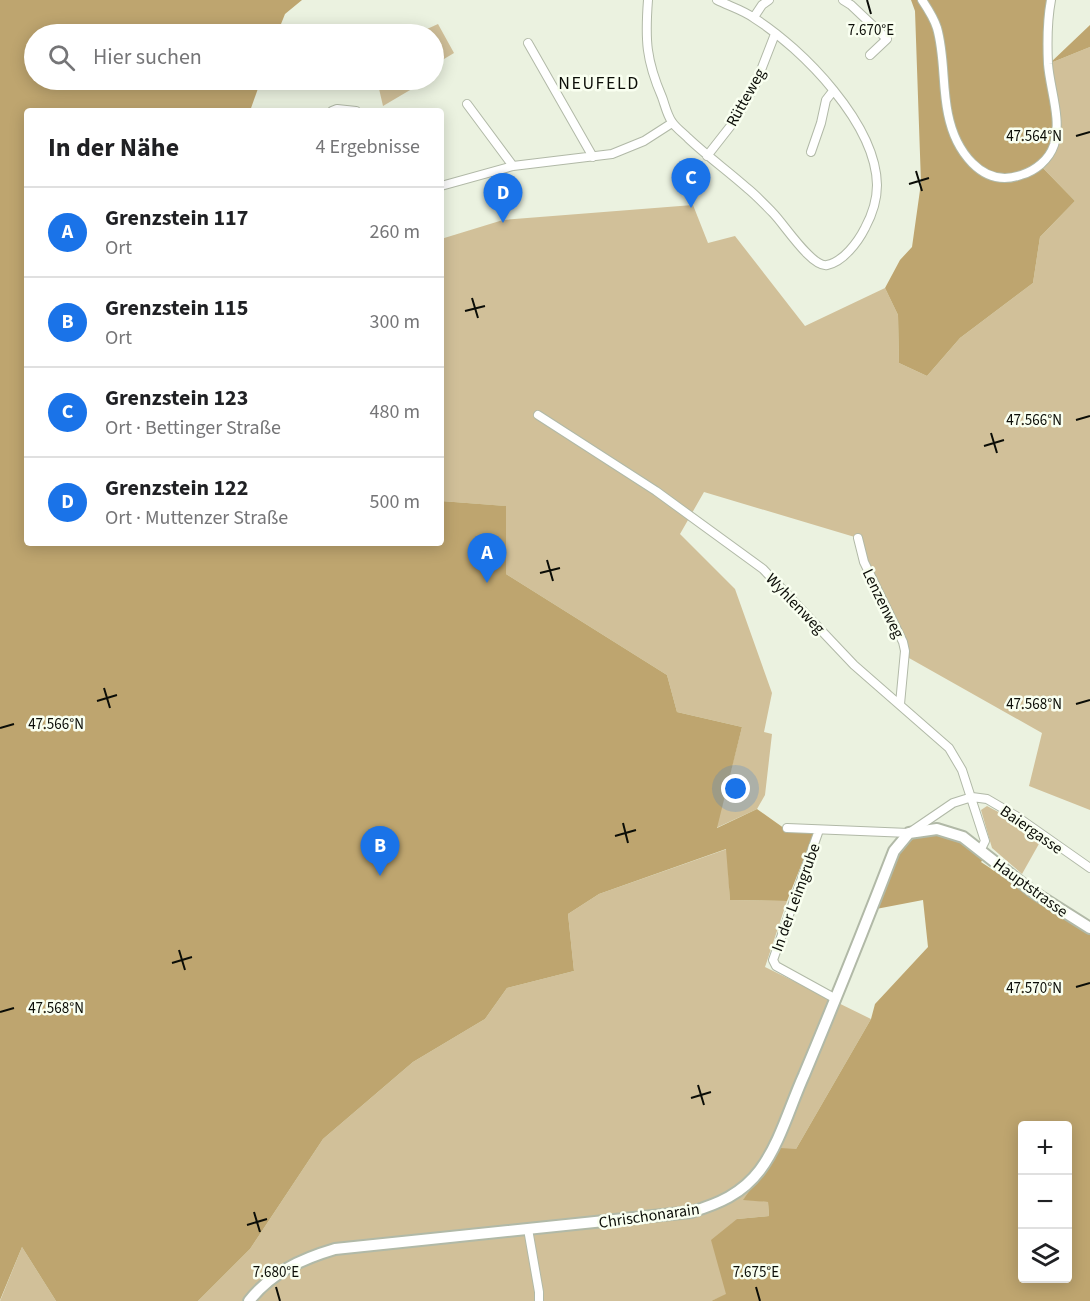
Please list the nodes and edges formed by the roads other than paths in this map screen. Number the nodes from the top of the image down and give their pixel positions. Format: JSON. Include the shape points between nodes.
{"nodes":[{"id":1,"x":648,"y":0,"type":"edge"},
{"id":2,"x":717,"y":0,"type":"edge"},
{"id":3,"x":769,"y":0,"type":"edge"},
{"id":4,"x":843,"y":0,"type":"edge"},
{"id":5,"x":922,"y":0,"type":"edge"},
{"id":6,"x":1051,"y":0,"type":"edge"},
{"id":7,"x":754,"y":17,"type":"junction"},
{"id":8,"x":775,"y":34,"type":"junction"},
{"id":9,"x":528,"y":43,"type":"dead end"},
{"id":10,"x":870,"y":56,"type":"dead end"},
{"id":11,"x":833,"y":91,"type":"junction"},
{"id":12,"x":467,"y":104,"type":"dead end"},
{"id":13,"x":672,"y":123,"type":"junction"},
{"id":14,"x":811,"y":152,"type":"dead end"},
{"id":15,"x":706,"y":156,"type":"junction"},
{"id":16,"x":593,"y":157,"type":"junction"},
{"id":17,"x":513,"y":166,"type":"junction"},
{"id":18,"x":444,"y":185,"type":"edge"},
{"id":19,"x":537,"y":415,"type":"dead end"},
{"id":20,"x":858,"y":538,"type":"dead end"},
{"id":21,"x":900,"y":704,"type":"junction"},
{"id":22,"x":972,"y":797,"type":"junction"},
{"id":23,"x":787,"y":828,"type":"dead end"},
{"id":24,"x":819,"y":830,"type":"junction"},
{"id":25,"x":909,"y":833,"type":"junction"},
{"id":26,"x":978,"y":847,"type":"junction"},
{"id":27,"x":1090,"y":868,"type":"edge"},
{"id":28,"x":1090,"y":928,"type":"edge"},
{"id":29,"x":836,"y":999,"type":"junction"},
{"id":30,"x":528,"y":1230,"type":"junction"},
{"id":31,"x":249,"y":1301,"type":"edge"},
{"id":32,"x":539,"y":1301,"type":"edge"}],
"edges":[{"from":1,"to":13,"type":"street","via":[[648,57]]},
{"from":2,"to":7,"type":"street"},
{"from":3,"to":7,"type":"street"},
{"from":4,"to":10,"type":"street","via":[[887,39]]},
{"from":5,"to":6,"type":"street","via":[[937,26],[947,112],[958,142],[975,168],[987,175],[1007,178],[1033,171],[1053,147],[1056,126],[1048,64]]},
{"from":7,"to":8,"type":"street"},
{"from":8,"to":11,"type":"street","via":[[813,67]]},
{"from":8,"to":15,"type":"street","name":"Rütteweg","via":[[756,84],[736,119]]},
{"from":9,"to":16,"type":"street"},
{"from":11,"to":14,"type":"street","via":[[826,100]]},
{"from":11,"to":15,"type":"street","via":[[864,135],[876,184],[875,202],[864,231],[836,262],[815,262],[748,188]]},
{"from":12,"to":17,"type":"street"},
{"from":13,"to":15,"type":"street"},
{"from":13,"to":16,"type":"street","via":[[628,149]]},
{"from":16,"to":17,"type":"street"},
{"from":17,"to":18,"type":"street"},
{"from":19,"to":21,"type":"street","name":"Wyhlenweg","via":[[656,491],[763,569],[854,665]]},
{"from":20,"to":21,"type":"street","name":"Lenzenweg","via":[[864,562],[903,642]]},
{"from":21,"to":22,"type":"street","name":"Wyhlenweg","via":[[949,748],[959,762]]},
{"from":22,"to":25,"type":"street","via":[[953,804]]},
{"from":22,"to":26,"type":"street","name":"Wyhlenweg","via":[[985,841]]},
{"from":22,"to":27,"type":"street","name":"Baiergasse","via":[[987,799],[1016,816]]},
{"from":23,"to":24,"type":"street"},
{"from":24,"to":25,"type":"street"},
{"from":24,"to":29,"type":"street","name":"In der Leimgrube","via":[[772,960],[779,968]]},
{"from":25,"to":26,"type":"street","via":[[937,829],[963,837]]},
{"from":25,"to":29,"type":"street","name":"Chrischonarain","via":[[894,851]]},
{"from":26,"to":28,"type":"street","name":"Hauptstrasse","via":[[1033,892]]},
{"from":29,"to":30,"type":"street","name":"Chrischonarain","via":[[773,1146],[760,1170],[742,1189],[718,1204],[691,1212]]},
{"from":30,"to":31,"type":"street","name":"Chrischonarain","via":[[335,1249],[297,1262],[276,1275]]},
{"from":30,"to":32,"type":"street"}]}
